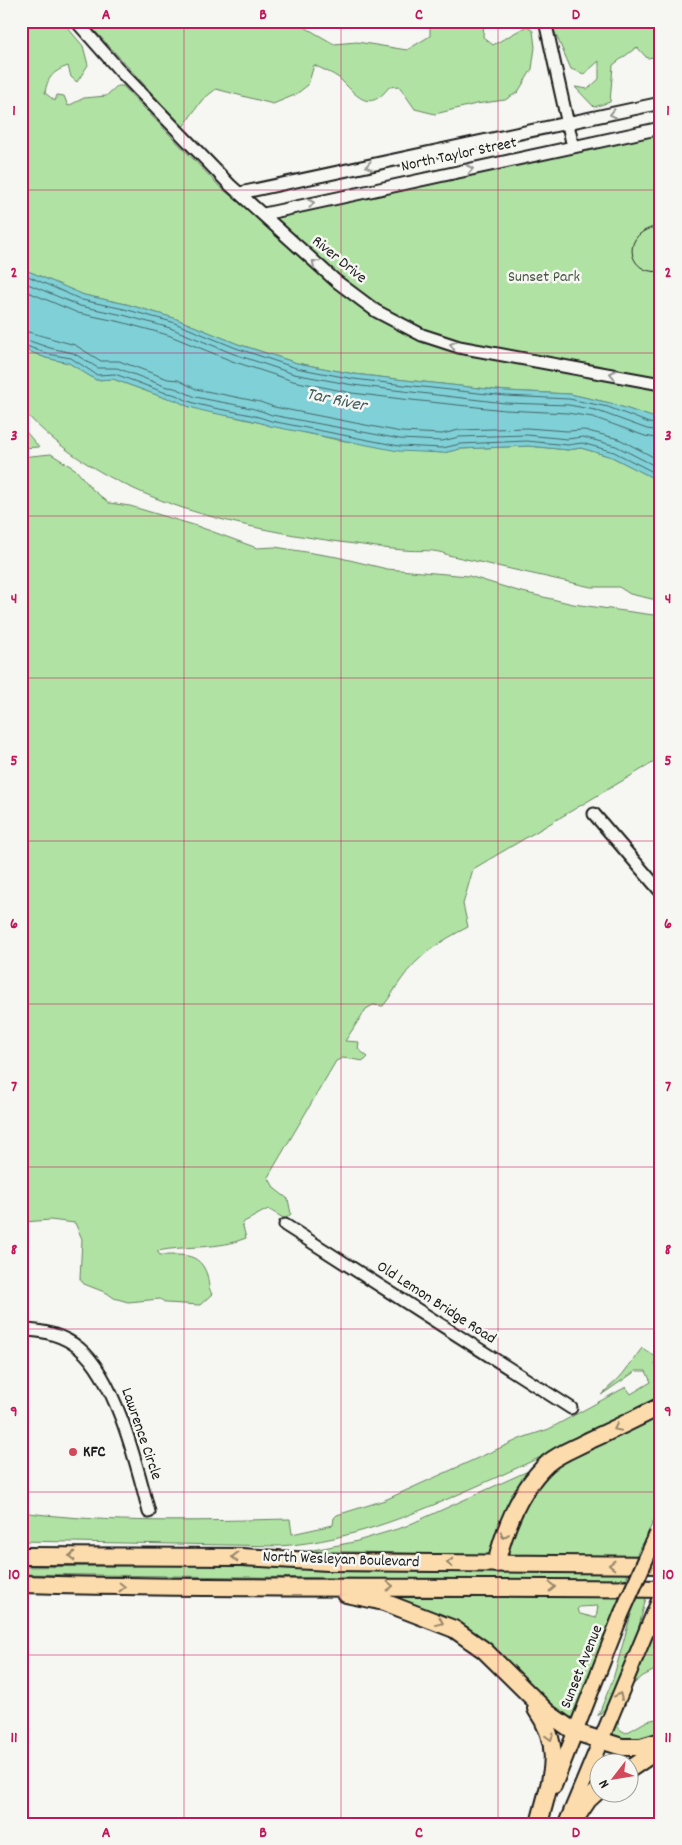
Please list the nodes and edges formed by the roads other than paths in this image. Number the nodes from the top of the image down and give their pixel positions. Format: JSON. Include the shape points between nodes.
{"nodes":[{"id":1,"x":76,"y":21,"type":"edge"},
{"id":2,"x":545,"y":21,"type":"edge"},
{"id":3,"x":661,"y":103,"type":"edge"},
{"id":4,"x":567,"y":124,"type":"junction"},
{"id":5,"x":661,"y":128,"type":"edge"},
{"id":6,"x":573,"y":147,"type":"junction"},
{"id":7,"x":240,"y":193,"type":"junction"},
{"id":8,"x":264,"y":214,"type":"junction"},
{"id":9,"x":661,"y":384,"type":"edge"},
{"id":10,"x":594,"y":814,"type":"dead end"},
{"id":11,"x":661,"y":892,"type":"edge"},
{"id":12,"x":285,"y":1224,"type":"dead end"},
{"id":13,"x":21,"y":1330,"type":"edge"},
{"id":14,"x":661,"y":1406,"type":"edge"},
{"id":15,"x":571,"y":1408,"type":"dead end"},
{"id":16,"x":149,"y":1512,"type":"dead end"},
{"id":17,"x":659,"y":1530,"type":"edge"},
{"id":18,"x":21,"y":1556,"type":"edge"},
{"id":19,"x":496,"y":1564,"type":"junction"},
{"id":20,"x":661,"y":1565,"type":"edge"},
{"id":21,"x":21,"y":1584,"type":"edge"},
{"id":22,"x":292,"y":1586,"type":"junction"},
{"id":23,"x":661,"y":1589,"type":"edge"},
{"id":24,"x":661,"y":1596,"type":"edge"},
{"id":25,"x":516,"y":1680,"type":"junction"},
{"id":26,"x":575,"y":1732,"type":"junction"},
{"id":27,"x":600,"y":1741,"type":"junction"},
{"id":28,"x":661,"y":1741,"type":"edge"},
{"id":29,"x":661,"y":1748,"type":"edge"},
{"id":30,"x":640,"y":1762,"type":"edge"},
{"id":31,"x":590,"y":1798,"type":"edge"},
{"id":32,"x":539,"y":1824,"type":"edge"},
{"id":33,"x":566,"y":1824,"type":"edge"},
{"id":34,"x":572,"y":1824,"type":"edge"}],
"edges":[{"from":1,"to":7,"type":"street","name":"River Drive","via":[[122,73]]},
{"from":2,"to":4,"type":"street"},
{"from":3,"to":4,"type":"street","one_way":true},
{"from":4,"to":6,"type":"street"},
{"from":4,"to":7,"type":"street","one_way":true},
{"from":5,"to":6,"type":"street","name":"North Taylor Street"},
{"from":8,"to":6,"type":"street","name":"North Taylor Street","one_way":true},
{"from":7,"to":8,"type":"street","name":"River Drive"},
{"from":9,"to":8,"type":"street","name":"River Drive","one_way":true,"via":[[493,355],[422,335],[376,311],[336,281]]},
{"from":10,"to":11,"type":"street"},
{"from":12,"to":15,"type":"street","name":"Old Lemon Bridge Road"},
{"from":13,"to":16,"type":"street","name":"Lawrence Circle","via":[[54,1334],[68,1340],[97,1370],[120,1416]]},
{"from":14,"to":19,"type":"highway","one_way":true,"via":[[549,1463],[515,1508]]},
{"from":17,"to":26,"type":"main road","name":"Sunset Avenue","bridge":true},
{"from":19,"to":18,"type":"highway","name":"North Wesleyan Boulevard","one_way":true,"via":[[328,1562],[242,1557]]},
{"from":20,"to":19,"type":"highway","name":"North Wesleyan Boulevard","one_way":true},
{"from":21,"to":22,"type":"highway","name":"North Wesleyan Boulevard","one_way":true,"via":[[184,1588]]},
{"from":22,"to":23,"type":"highway","name":"North Wesleyan Boulevard","one_way":true},
{"from":22,"to":25,"type":"highway","one_way":true,"via":[[371,1598],[428,1617],[467,1637]]},
{"from":27,"to":24,"type":"main road","one_way":true},
{"from":25,"to":26,"type":"highway","via":[[548,1713]]},
{"from":25,"to":32,"type":"highway","one_way":true,"via":[[546,1724],[554,1753]]},
{"from":26,"to":27,"type":"highway"},
{"from":26,"to":32,"type":"main road","name":"Sunset Avenue"},
{"from":27,"to":28,"type":"highway","via":[[628,1747]]},
{"from":27,"to":33,"type":"main road"},
{"from":29,"to":30,"type":"highway"},
{"from":31,"to":34,"type":"highway"}]}
